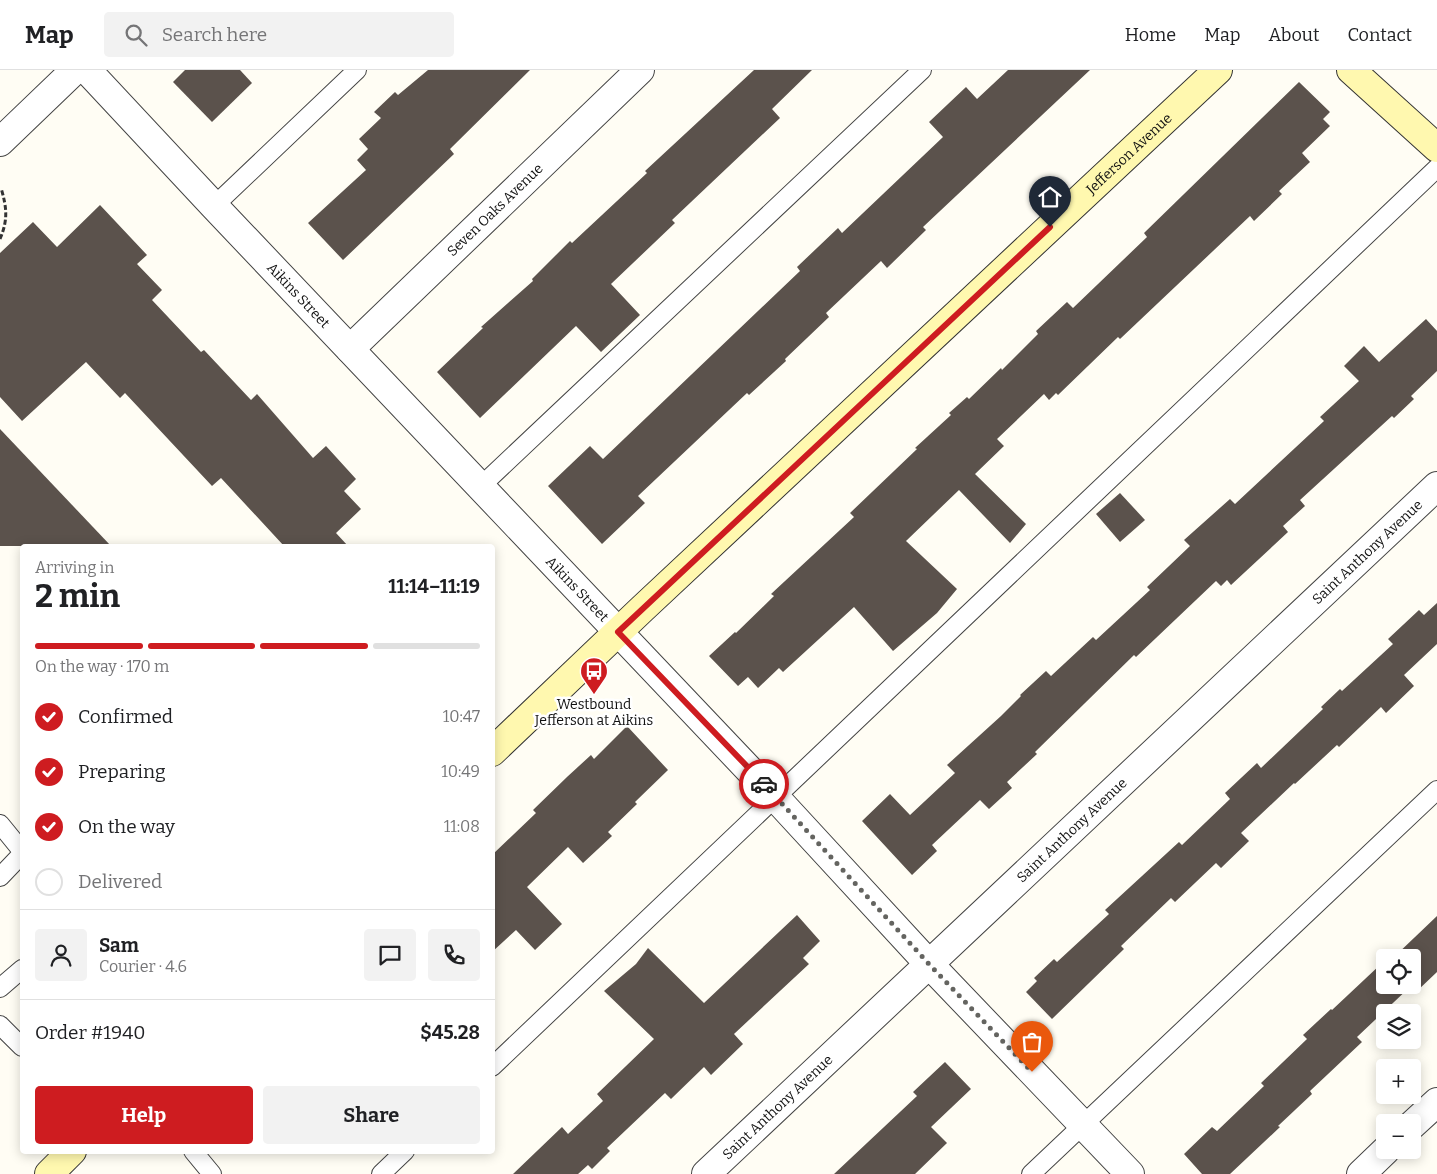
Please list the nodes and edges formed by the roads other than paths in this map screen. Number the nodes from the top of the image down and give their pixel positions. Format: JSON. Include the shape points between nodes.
{"nodes":[{"id":1,"x":75,"y":70,"type":"edge"},
{"id":2,"x":87,"y":70,"type":"edge"},
{"id":3,"x":357,"y":70,"type":"edge"},
{"id":4,"x":640,"y":70,"type":"edge"},
{"id":5,"x":922,"y":70,"type":"edge"},
{"id":6,"x":1218,"y":70,"type":"edge"},
{"id":7,"x":1352,"y":70,"type":"edge"},
{"id":8,"x":0,"y":142,"type":"edge"},
{"id":9,"x":1437,"y":148,"type":"edge"},
{"id":10,"x":1437,"y":168,"type":"edge"},
{"id":11,"x":214,"y":206,"type":"junction"},
{"id":12,"x":350,"y":349,"type":"junction"},
{"id":13,"x":1437,"y":486,"type":"edge"},
{"id":14,"x":480,"y":487,"type":"junction"},
{"id":15,"x":618,"y":632,"type":"junction"},
{"id":16,"x":495,"y":749,"type":"edge"},
{"id":17,"x":1437,"y":790,"type":"edge"},
{"id":18,"x":775,"y":796,"type":"junction"},
{"id":19,"x":0,"y":824,"type":"edge"},
{"id":20,"x":20,"y":850,"type":"edge"},
{"id":21,"x":20,"y":855,"type":"edge"},
{"id":22,"x":0,"y":877,"type":"edge"},
{"id":23,"x":929,"y":964,"type":"junction"},
{"id":24,"x":20,"y":971,"type":"edge"},
{"id":25,"x":0,"y":988,"type":"edge"},
{"id":26,"x":0,"y":1025,"type":"edge"},
{"id":27,"x":20,"y":1045,"type":"edge"},
{"id":28,"x":495,"y":1064,"type":"edge"},
{"id":29,"x":1437,"y":1102,"type":"edge"},
{"id":30,"x":1421,"y":1117,"type":"edge"},
{"id":31,"x":1082,"y":1124,"type":"junction"},
{"id":32,"x":69,"y":1154,"type":"edge"},
{"id":33,"x":195,"y":1154,"type":"edge"},
{"id":34,"x":402,"y":1154,"type":"edge"},
{"id":35,"x":1377,"y":1159,"type":"edge"},
{"id":36,"x":48,"y":1174,"type":"edge"},
{"id":37,"x":212,"y":1174,"type":"edge"},
{"id":38,"x":381,"y":1174,"type":"edge"},
{"id":39,"x":706,"y":1174,"type":"edge"},
{"id":40,"x":1031,"y":1174,"type":"edge"},
{"id":41,"x":1130,"y":1174,"type":"edge"},
{"id":42,"x":1361,"y":1174,"type":"edge"}],
"edges":[{"from":1,"to":8,"type":"street"},
{"from":2,"to":11,"type":"street","name":"Aikins Street"},
{"from":3,"to":11,"type":"lane"},
{"from":4,"to":12,"type":"street","name":"Seven Oaks Avenue"},
{"from":5,"to":14,"type":"lane"},
{"from":6,"to":15,"type":"street","name":"Jefferson Avenue"},
{"from":7,"to":9,"type":"street"},
{"from":10,"to":18,"type":"lane"},
{"from":11,"to":12,"type":"street","name":"Aikins Street"},
{"from":12,"to":14,"type":"street","name":"Aikins Street"},
{"from":13,"to":23,"type":"street","name":"Saint Anthony Avenue"},
{"from":14,"to":15,"type":"street","name":"Aikins Street"},
{"from":15,"to":16,"type":"street","name":"Jefferson Avenue"},
{"from":15,"to":18,"type":"street","name":"Aikins Street"},
{"from":17,"to":31,"type":"lane"},
{"from":18,"to":23,"type":"street","name":"Aikins Street"},
{"from":18,"to":28,"type":"lane"},
{"from":19,"to":20,"type":"lane"},
{"from":21,"to":22,"type":"lane"},
{"from":23,"to":31,"type":"street","name":"Aikins Street"},
{"from":23,"to":39,"type":"street","name":"Saint Anthony Avenue"},
{"from":24,"to":25,"type":"lane"},
{"from":26,"to":27,"type":"lane"},
{"from":29,"to":30,"type":"street"},
{"from":31,"to":40,"type":"lane"},
{"from":31,"to":41,"type":"street","name":"Aikins Street"},
{"from":32,"to":36,"type":"street"},
{"from":33,"to":37,"type":"lane"},
{"from":34,"to":38,"type":"lane"},
{"from":35,"to":42,"type":"street"}]}
